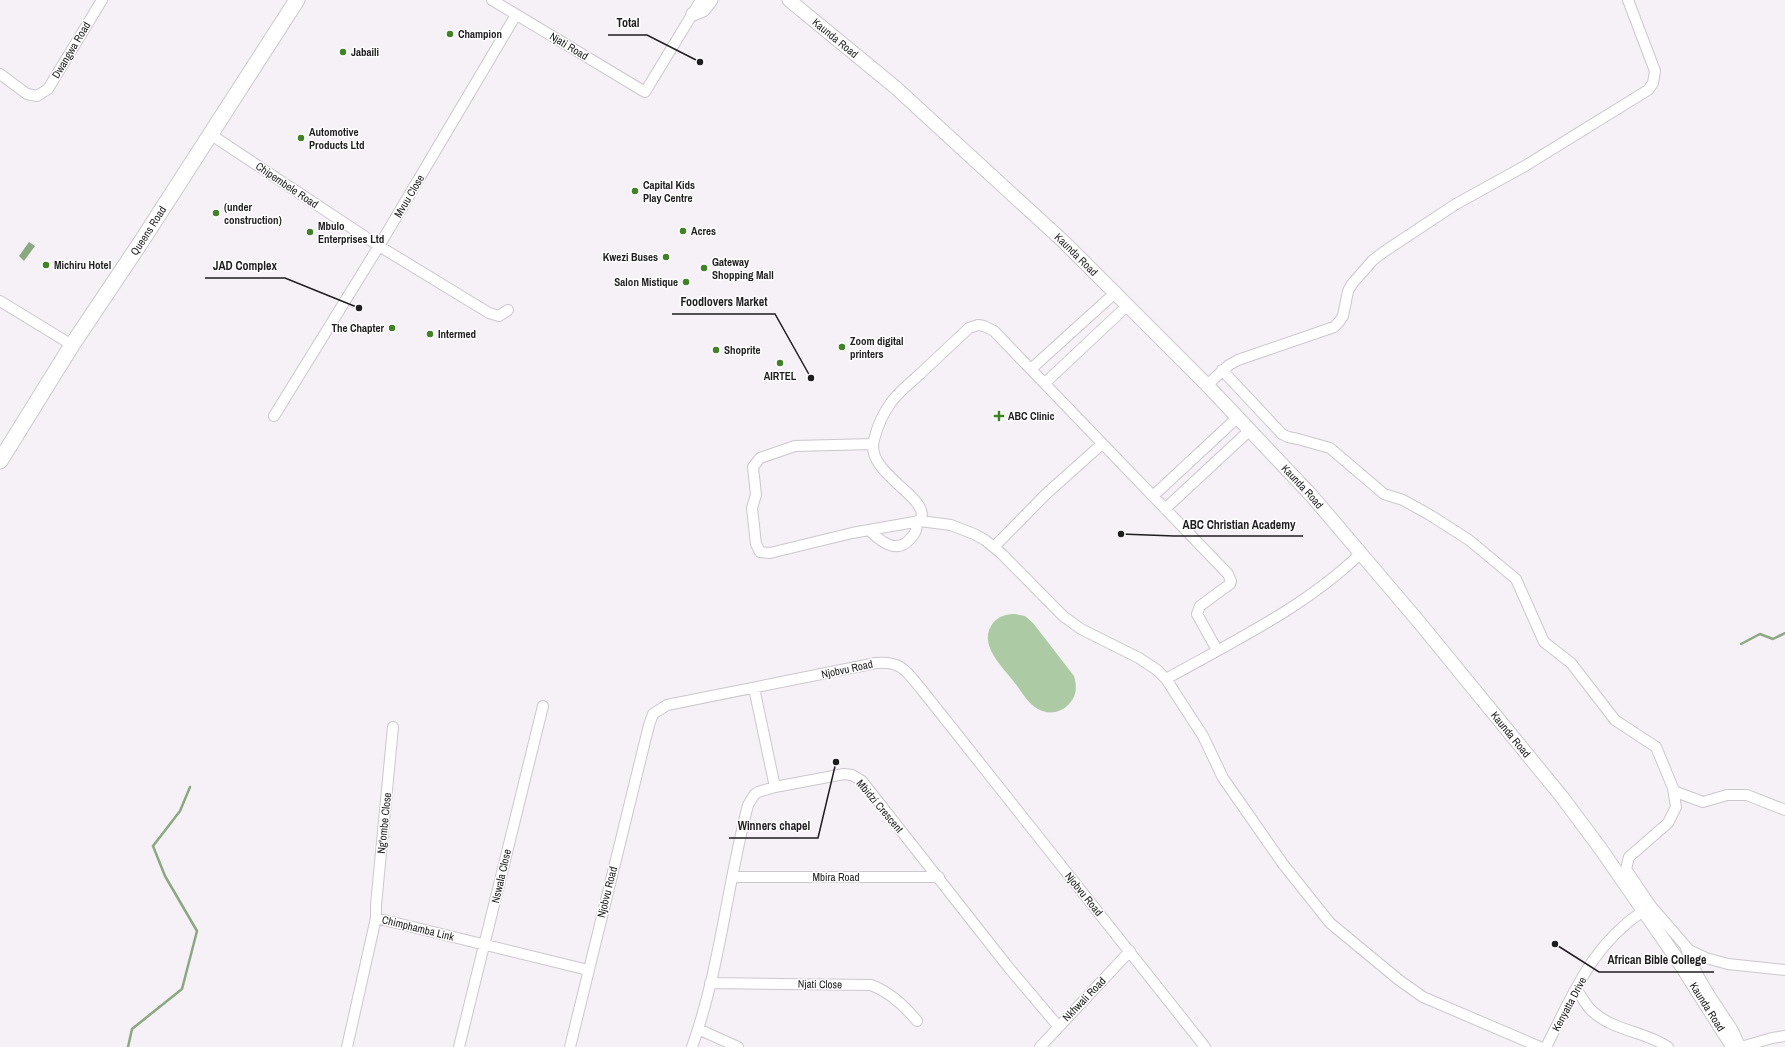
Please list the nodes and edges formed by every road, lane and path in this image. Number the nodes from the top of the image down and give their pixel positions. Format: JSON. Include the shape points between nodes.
{"nodes":[{"id":1,"x":102,"y":0,"type":"edge"},
{"id":2,"x":297,"y":0,"type":"edge"},
{"id":3,"x":492,"y":0,"type":"edge"},
{"id":4,"x":701,"y":0,"type":"edge"},
{"id":5,"x":711,"y":0,"type":"edge"},
{"id":6,"x":789,"y":0,"type":"edge"},
{"id":7,"x":1628,"y":0,"type":"edge"},
{"id":8,"x":693,"y":14,"type":"junction"},
{"id":9,"x":516,"y":16,"type":"junction"},
{"id":10,"x":0,"y":74,"type":"edge"},
{"id":11,"x":210,"y":134,"type":"junction"},
{"id":12,"x":378,"y":246,"type":"junction"},
{"id":13,"x":1116,"y":292,"type":"junction"},
{"id":14,"x":0,"y":301,"type":"edge"},
{"id":15,"x":1128,"y":305,"type":"junction"},
{"id":16,"x":508,"y":310,"type":"dead end"},
{"id":17,"x":72,"y":345,"type":"junction"},
{"id":18,"x":1031,"y":369,"type":"junction"},
{"id":19,"x":1222,"y":370,"type":"junction"},
{"id":20,"x":1046,"y":383,"type":"junction"},
{"id":21,"x":1206,"y":385,"type":"junction"},
{"id":22,"x":274,"y":416,"type":"dead end"},
{"id":23,"x":1238,"y":417,"type":"junction"},
{"id":24,"x":1250,"y":430,"type":"junction"},
{"id":25,"x":873,"y":444,"type":"junction"},
{"id":26,"x":1102,"y":444,"type":"junction"},
{"id":27,"x":0,"y":461,"type":"edge"},
{"id":28,"x":1153,"y":496,"type":"junction"},
{"id":29,"x":1165,"y":509,"type":"junction"},
{"id":30,"x":919,"y":521,"type":"junction"},
{"id":31,"x":869,"y":530,"type":"junction"},
{"id":32,"x":994,"y":547,"type":"junction"},
{"id":33,"x":1361,"y":553,"type":"junction"},
{"id":34,"x":1217,"y":650,"type":"junction"},
{"id":35,"x":1166,"y":679,"type":"junction"},
{"id":36,"x":754,"y":688,"type":"junction"},
{"id":37,"x":544,"y":706,"type":"dead end"},
{"id":38,"x":393,"y":727,"type":"dead end"},
{"id":39,"x":775,"y":787,"type":"junction"},
{"id":40,"x":1673,"y":788,"type":"junction"},
{"id":41,"x":1785,"y":810,"type":"edge"},
{"id":42,"x":733,"y":877,"type":"junction"},
{"id":43,"x":939,"y":877,"type":"junction"},
{"id":44,"x":1643,"y":911,"type":"junction"},
{"id":45,"x":376,"y":918,"type":"junction"},
{"id":46,"x":484,"y":944,"type":"junction"},
{"id":47,"x":1685,"y":945,"type":"junction"},
{"id":48,"x":1130,"y":951,"type":"junction"},
{"id":49,"x":588,"y":970,"type":"junction"},
{"id":50,"x":1785,"y":970,"type":"edge"},
{"id":51,"x":710,"y":983,"type":"junction"},
{"id":52,"x":1576,"y":989,"type":"junction"},
{"id":53,"x":917,"y":1021,"type":"dead end"},
{"id":54,"x":1058,"y":1026,"type":"junction"},
{"id":55,"x":698,"y":1029,"type":"junction"},
{"id":56,"x":1785,"y":1036,"type":"edge"},
{"id":57,"x":347,"y":1047,"type":"edge"},
{"id":58,"x":459,"y":1047,"type":"edge"},
{"id":59,"x":570,"y":1047,"type":"edge"},
{"id":60,"x":692,"y":1047,"type":"edge"},
{"id":61,"x":738,"y":1047,"type":"edge"},
{"id":62,"x":1040,"y":1047,"type":"edge"},
{"id":63,"x":1205,"y":1047,"type":"edge"},
{"id":64,"x":1540,"y":1047,"type":"edge"},
{"id":65,"x":1546,"y":1047,"type":"edge"},
{"id":66,"x":1668,"y":1047,"type":"edge"},
{"id":67,"x":1733,"y":1047,"type":"edge"},
{"id":68,"x":1741,"y":1047,"type":"edge"}],
"edges":[{"from":1,"to":10,"type":"street","name":"Dwangwa Road","via":[[48,90],[37,96],[27,94]]},
{"from":2,"to":11,"type":"highway","name":"Queens Road"},
{"from":3,"to":9,"type":"street","name":"Njati Road"},
{"from":4,"to":8,"type":"street"},
{"from":5,"to":8,"type":"main road","via":[[703,10]]},
{"from":6,"to":13,"type":"main road","name":"Kaunda Road","via":[[896,87]]},
{"from":7,"to":19,"type":"street","via":[[1655,71],[1653,83],[1648,90],[1525,166],[1456,204],[1379,255],[1352,284],[1343,316],[1334,327],[1238,360]]},
{"from":8,"to":9,"type":"street","name":"Njati Road","via":[[645,92]]},
{"from":9,"to":12,"type":"street","name":"Mvuu Close"},
{"from":11,"to":12,"type":"street","name":"Chipembele Road"},
{"from":11,"to":17,"type":"highway","name":"Queens Road"},
{"from":12,"to":16,"type":"street","name":"Chipembele Road","via":[[489,313],[498,316]]},
{"from":12,"to":22,"type":"street","name":"Mvuu Close"},
{"from":13,"to":15,"type":"main road","name":"Kaunda Road"},
{"from":13,"to":18,"type":"street"},
{"from":14,"to":17,"type":"street"},
{"from":15,"to":20,"type":"street"},
{"from":15,"to":21,"type":"main road","name":"Kaunda Road"},
{"from":17,"to":27,"type":"highway","name":"Queens Road"},
{"from":18,"to":20,"type":"street"},
{"from":18,"to":25,"type":"street","via":[[994,331],[984,326],[973,326],[893,400]]},
{"from":19,"to":21,"type":"street"},
{"from":19,"to":40,"type":"street","via":[[1282,434],[1330,448],[1384,494],[1403,500],[1469,540],[1516,579],[1544,642],[1571,663],[1614,720],[1656,747]]},
{"from":20,"to":26,"type":"street"},
{"from":21,"to":23,"type":"main road","name":"Kaunda Road"},
{"from":23,"to":24,"type":"main road","name":"Kaunda Road"},
{"from":23,"to":28,"type":"street"},
{"from":24,"to":29,"type":"street"},
{"from":24,"to":33,"type":"main road","name":"Kaunda Road"},
{"from":25,"to":30,"type":"street","via":[[874,453],[884,472],[920,506],[923,513]]},
{"from":25,"to":31,"type":"street","via":[[795,446],[760,458],[754,464],[752,472],[756,496],[752,508],[756,544],[760,552],[770,553]]},
{"from":26,"to":28,"type":"street"},
{"from":26,"to":32,"type":"street","via":[[1046,494]]},
{"from":28,"to":29,"type":"street"},
{"from":29,"to":34,"type":"street","via":[[1230,577],[1227,587],[1200,606],[1196,614]]},
{"from":30,"to":31,"type":"street"},
{"from":30,"to":31,"type":"street","via":[[913,535],[903,545],[898,546],[887,545]]},
{"from":30,"to":32,"type":"street","via":[[962,529]]},
{"from":32,"to":35,"type":"street","via":[[1063,616],[1081,630],[1139,658]]},
{"from":33,"to":34,"type":"street","via":[[1332,580],[1295,606]]},
{"from":33,"to":44,"type":"main road","name":"Kaunda Road","via":[[1525,750],[1600,848]]},
{"from":34,"to":35,"type":"street"},
{"from":35,"to":64,"type":"street","via":[[1203,736],[1223,778],[1283,864],[1330,923],[1423,997]]},
{"from":36,"to":39,"type":"street"},
{"from":36,"to":48,"type":"street","name":"Njobvu Road","via":[[876,662],[892,662],[901,667]]},
{"from":36,"to":49,"type":"street","name":"Njobvu Road","via":[[667,705],[653,714]]},
{"from":37,"to":46,"type":"street","name":"Nswala Close"},
{"from":38,"to":45,"type":"street","name":"Ng'ombe Close"},
{"from":39,"to":42,"type":"street","name":"Mbidzi Crescent","via":[[758,792],[748,805]]},
{"from":39,"to":43,"type":"street","name":"Mbidzi Crescent","via":[[844,774],[859,778]]},
{"from":40,"to":41,"type":"street","via":[[1676,792],[1703,802],[1727,795],[1747,795]]},
{"from":40,"to":47,"type":"street","via":[[1676,807],[1668,823],[1629,857],[1626,869],[1651,906]]},
{"from":42,"to":43,"type":"street","name":"Mbira Road"},
{"from":42,"to":51,"type":"street","name":"Mbidzi Crescent"},
{"from":43,"to":54,"type":"street","name":"Mbidzi Crescent","via":[[1009,968]]},
{"from":44,"to":52,"type":"street","name":"Kenyatta Drive","via":[[1606,942]]},
{"from":44,"to":67,"type":"main road","name":"Kaunda Road"},
{"from":45,"to":46,"type":"street","name":"Chimphamba Link"},
{"from":45,"to":57,"type":"street","name":"Chimphamba Link"},
{"from":46,"to":49,"type":"street","name":"Chimphamba Link"},
{"from":46,"to":58,"type":"street","name":"Nswala Close"},
{"from":47,"to":50,"type":"street","via":[[1689,950],[1720,962]]},
{"from":47,"to":68,"type":"street","via":[[1688,957]]},
{"from":48,"to":54,"type":"street","name":"Nkhwali Road"},
{"from":48,"to":63,"type":"street","name":"Njobvu Road"},
{"from":49,"to":59,"type":"street","name":"Njobvu Road"},
{"from":51,"to":53,"type":"street","name":"Njati Close","via":[[871,985],[903,1004]]},
{"from":51,"to":55,"type":"street","name":"Mbidzi Crescent"},
{"from":52,"to":65,"type":"street","name":"Kenyatta Drive"},
{"from":52,"to":66,"type":"street","via":[[1597,1015]]},
{"from":54,"to":62,"type":"street","name":"Nkhwali Road"},
{"from":55,"to":60,"type":"street","name":"Mbidzi Crescent"},
{"from":55,"to":61,"type":"street"},
{"from":56,"to":68,"type":"street"}]}
